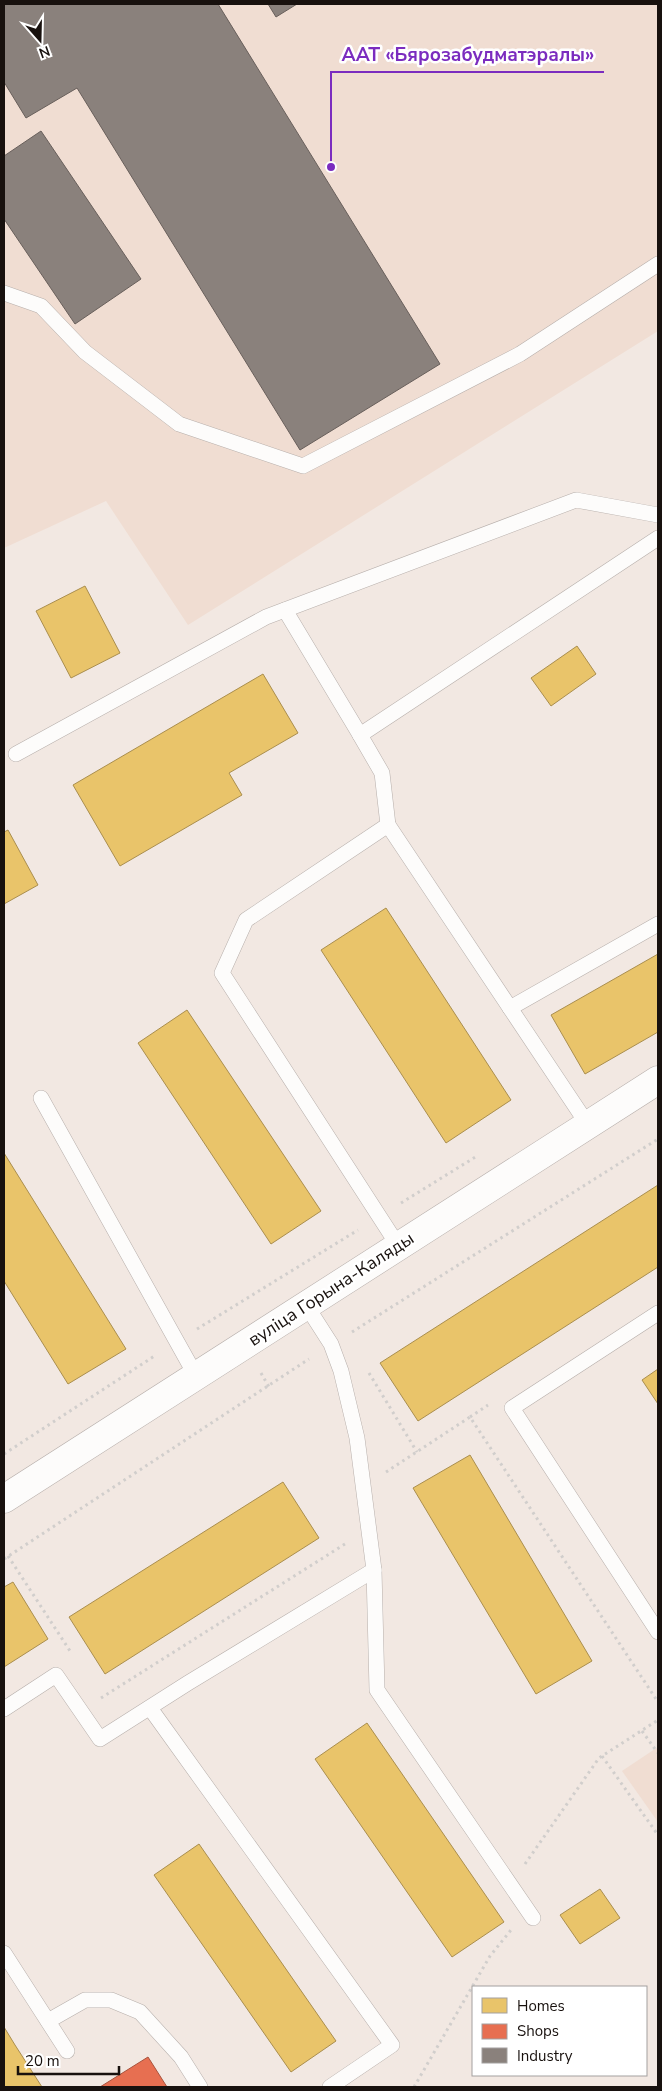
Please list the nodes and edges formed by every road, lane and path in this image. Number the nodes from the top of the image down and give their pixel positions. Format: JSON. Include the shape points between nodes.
{"nodes":[{"id":1,"x":658,"y":264,"type":"edge"},
{"id":2,"x":4,"y":293,"type":"edge"},
{"id":3,"x":658,"y":515,"type":"edge"},
{"id":4,"x":658,"y":538,"type":"edge"},
{"id":5,"x":285,"y":610,"type":"junction"},
{"id":6,"x":360,"y":735,"type":"junction"},
{"id":7,"x":16,"y":754,"type":"dead end"},
{"id":8,"x":388,"y":824,"type":"junction"},
{"id":9,"x":658,"y":924,"type":"edge"},
{"id":10,"x":510,"y":1008,"type":"junction"},
{"id":11,"x":658,"y":1080,"type":"edge"},
{"id":12,"x":41,"y":1098,"type":"dead end"},
{"id":13,"x":588,"y":1125,"type":"junction"},
{"id":14,"x":479,"y":1154,"type":"dead end"},
{"id":15,"x":379,"y":1216,"type":"junction"},
{"id":16,"x":399,"y":1247,"type":"junction"},
{"id":17,"x":306,"y":1305,"type":"junction"},
{"id":18,"x":658,"y":1313,"type":"edge"},
{"id":19,"x":177,"y":1342,"type":"junction"},
{"id":20,"x":366,"y":1369,"type":"dead end"},
{"id":21,"x":196,"y":1376,"type":"junction"},
{"id":22,"x":417,"y":1452,"type":"junction"},
{"id":23,"x":4,"y":1454,"type":"edge"},
{"id":24,"x":363,"y":1488,"type":"junction"},
{"id":25,"x":4,"y":1498,"type":"edge"},
{"id":26,"x":369,"y":1529,"type":"junction"},
{"id":27,"x":8,"y":1556,"type":"dead end"},
{"id":28,"x":374,"y":1570,"type":"junction"},
{"id":29,"x":658,"y":1632,"type":"edge"},
{"id":30,"x":76,"y":1659,"type":"dead end"},
{"id":31,"x":96,"y":1691,"type":"dead end"},
{"id":32,"x":658,"y":1702,"type":"edge"},
{"id":33,"x":150,"y":1708,"type":"junction"},
{"id":34,"x":4,"y":1709,"type":"edge"},
{"id":35,"x":658,"y":1720,"type":"edge"},
{"id":36,"x":642,"y":1731,"type":"junction"},
{"id":37,"x":658,"y":1753,"type":"edge"},
{"id":38,"x":602,"y":1756,"type":"junction"},
{"id":39,"x":658,"y":1835,"type":"edge"},
{"id":40,"x":511,"y":1885,"type":"junction"},
{"id":41,"x":530,"y":1914,"type":"joint"},
{"id":42,"x":4,"y":1953,"type":"edge"},
{"id":43,"x":473,"y":1986,"type":"edge"},
{"id":44,"x":472,"y":1987,"type":"edge"},
{"id":45,"x":48,"y":2020,"type":"junction"},
{"id":46,"x":67,"y":2051,"type":"dead end"},
{"id":47,"x":200,"y":2087,"type":"edge"},
{"id":48,"x":330,"y":2087,"type":"edge"},
{"id":49,"x":414,"y":2087,"type":"edge"}],
"edges":[{"from":1,"to":2,"type":"lane","via":[[520,354],[303,466],[179,424],[85,352],[41,306]]},
{"from":3,"to":5,"type":"lane","via":[[576,500]]},
{"from":4,"to":6,"type":"lane"},
{"from":5,"to":6,"type":"lane"},
{"from":5,"to":7,"type":"lane"},
{"from":6,"to":8,"type":"lane","via":[[382,774]]},
{"from":8,"to":10,"type":"lane"},
{"from":8,"to":15,"type":"lane","via":[[246,920],[222,973]]},
{"from":9,"to":10,"type":"lane"},
{"from":10,"to":13,"type":"lane"},
{"from":11,"to":13,"type":"street","name":"вуліца Горына-Каляды"},
{"from":12,"to":19,"type":"lane"},
{"from":13,"to":16,"type":"street","name":"вуліца Горына-Каляды"},
{"from":14,"to":15,"type":"path"},
{"from":15,"to":16,"type":"lane"},
{"from":15,"to":19,"type":"path"},
{"from":16,"to":17,"type":"street","name":"вуліца Горына-Каляды"},
{"from":17,"to":21,"type":"street","name":"вуліца Горына-Каляды"},
{"from":17,"to":24,"type":"lane","via":[[331,1344],[341,1371],[358,1438]]},
{"from":18,"to":29,"type":"lane","via":[[512,1408]]},
{"from":19,"to":21,"type":"lane"},
{"from":19,"to":23,"type":"path"},
{"from":20,"to":22,"type":"path"},
{"from":21,"to":25,"type":"street","name":"вуліца Горына-Каляды"},
{"from":22,"to":24,"type":"path"},
{"from":22,"to":32,"type":"path","via":[[470,1417]]},
{"from":24,"to":26,"type":"lane"},
{"from":26,"to":28,"type":"lane"},
{"from":26,"to":31,"type":"path","via":[[101,1698]]},
{"from":27,"to":30,"type":"path"},
{"from":28,"to":33,"type":"lane"},
{"from":28,"to":40,"type":"lane","via":[[378,1690]]},
{"from":33,"to":34,"type":"lane","via":[[100,1739],[56,1675]]},
{"from":33,"to":48,"type":"lane","via":[[392,2045]]},
{"from":35,"to":36,"type":"path"},
{"from":36,"to":37,"type":"path"},
{"from":36,"to":38,"type":"path"},
{"from":38,"to":39,"type":"path"},
{"from":38,"to":40,"type":"path"},
{"from":40,"to":41,"type":"lane"},
{"from":41,"to":43,"type":"path","via":[[490,1956]]},
{"from":42,"to":45,"type":"lane"},
{"from":44,"to":49,"type":"path"},
{"from":45,"to":46,"type":"lane"},
{"from":45,"to":47,"type":"lane","via":[[85,2000],[111,2000],[140,2012],[181,2058]]}]}
